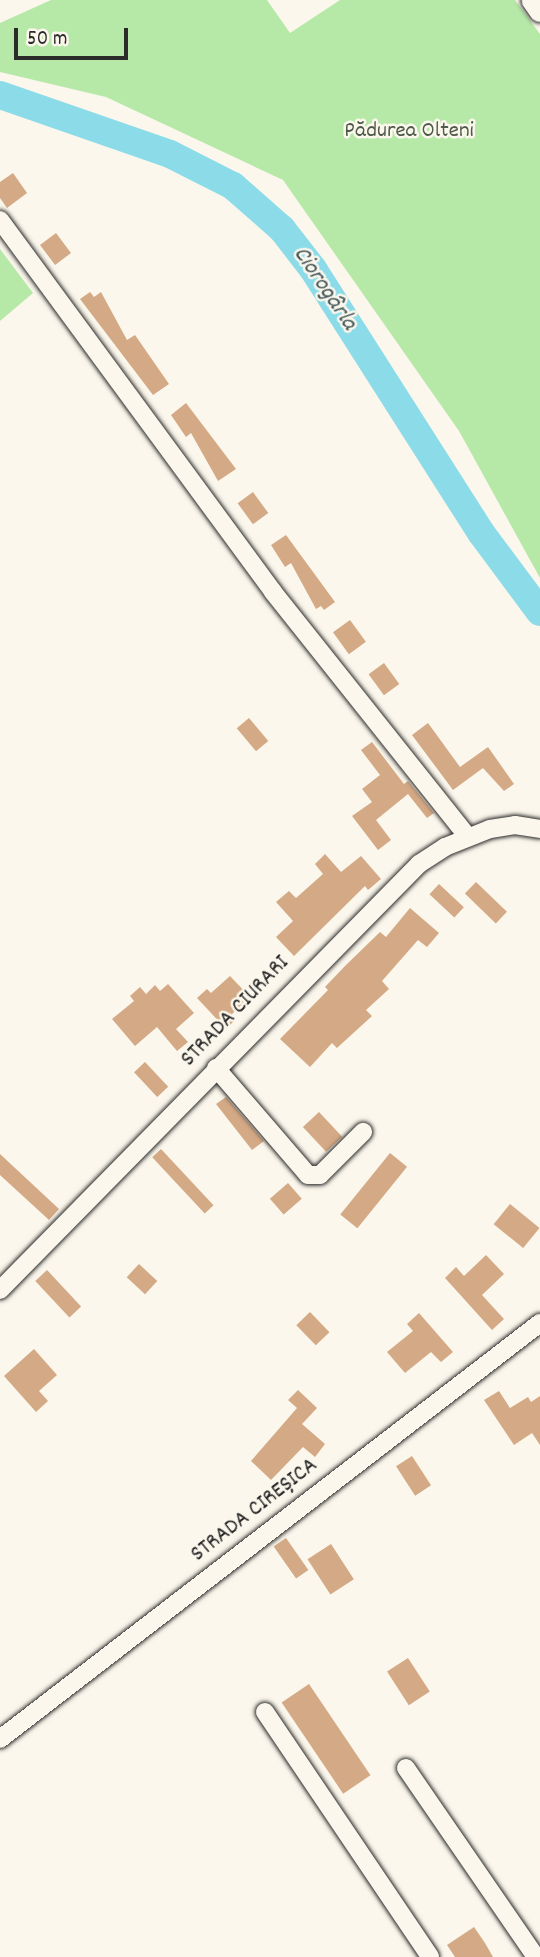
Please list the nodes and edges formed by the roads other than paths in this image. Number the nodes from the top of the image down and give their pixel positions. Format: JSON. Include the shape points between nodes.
{"nodes":[{"id":1,"x":533,"y":0,"type":"edge"},
{"id":2,"x":540,"y":10,"type":"edge"},
{"id":3,"x":0,"y":220,"type":"edge"},
{"id":4,"x":540,"y":829,"type":"edge"},
{"id":5,"x":467,"y":836,"type":"junction"},
{"id":6,"x":216,"y":1068,"type":"junction"},
{"id":7,"x":363,"y":1132,"type":"dead end"},
{"id":8,"x":0,"y":1290,"type":"edge"},
{"id":9,"x":540,"y":1322,"type":"edge"},
{"id":10,"x":265,"y":1712,"type":"dead end"},
{"id":11,"x":0,"y":1740,"type":"edge"},
{"id":12,"x":407,"y":1768,"type":"dead end"},
{"id":13,"x":430,"y":1957,"type":"edge"},
{"id":14,"x":536,"y":1957,"type":"edge"}],
"edges":[{"from":1,"to":2,"type":"street"},
{"from":3,"to":5,"type":"street","via":[[273,592]]},
{"from":4,"to":5,"type":"street","name":"STRADA CIURARI","via":[[515,825]]},
{"from":5,"to":6,"type":"street","name":"STRADA CIURARI","via":[[419,864]]},
{"from":6,"to":7,"type":"street","via":[[308,1175],[320,1175]]},
{"from":6,"to":8,"type":"street","name":"STRADA CIURARI"},
{"from":9,"to":11,"type":"street","name":"STRADA CIREȘICA"},
{"from":10,"to":13,"type":"street"},
{"from":12,"to":14,"type":"street"}]}
